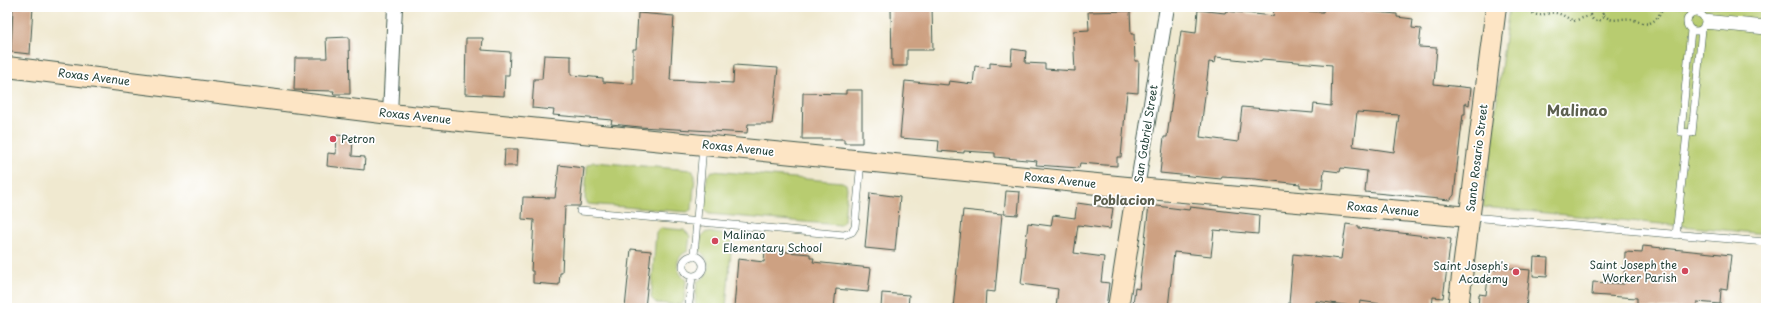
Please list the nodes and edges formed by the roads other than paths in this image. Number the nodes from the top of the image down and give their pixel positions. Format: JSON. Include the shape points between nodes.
{"nodes":[{"id":1,"x":395,"y":7,"type":"edge"},
{"id":2,"x":1167,"y":7,"type":"edge"},
{"id":3,"x":1492,"y":7,"type":"edge"},
{"id":4,"x":1704,"y":7,"type":"edge"},
{"id":5,"x":1693,"y":10,"type":"edge"},
{"id":6,"x":1703,"y":22,"type":"junction"},
{"id":7,"x":1766,"y":24,"type":"edge"},
{"id":8,"x":1691,"y":30,"type":"junction"},
{"id":9,"x":1766,"y":31,"type":"edge"},
{"id":10,"x":7,"y":67,"type":"edge"},
{"id":11,"x":390,"y":114,"type":"junction"},
{"id":12,"x":1687,"y":133,"type":"junction"},
{"id":13,"x":704,"y":144,"type":"junction"},
{"id":14,"x":861,"y":160,"type":"junction"},
{"id":15,"x":1137,"y":188,"type":"junction"},
{"id":16,"x":580,"y":211,"type":"dead end"},
{"id":17,"x":1470,"y":216,"type":"junction"},
{"id":18,"x":697,"y":222,"type":"junction"},
{"id":19,"x":1676,"y":235,"type":"junction"},
{"id":20,"x":1766,"y":242,"type":"edge"},
{"id":21,"x":694,"y":256,"type":"junction"},
{"id":22,"x":692,"y":276,"type":"junction"},
{"id":23,"x":689,"y":304,"type":"dead end"},
{"id":24,"x":1118,"y":308,"type":"edge"},
{"id":25,"x":1458,"y":308,"type":"edge"}],
"edges":[{"from":1,"to":11,"type":"street"},
{"from":2,"to":15,"type":"street","name":"San Gabriel Street"},
{"from":3,"to":17,"type":"main road","name":"Santo Rosario Street"},
{"from":4,"to":6,"type":"lane"},
{"from":5,"to":6,"type":"lane"},
{"from":5,"to":8,"type":"lane","via":[[1686,22]]},
{"from":6,"to":7,"type":"lane"},
{"from":6,"to":8,"type":"lane","via":[[1696,31]]},
{"from":6,"to":9,"type":"lane"},
{"from":6,"to":12,"type":"lane","via":[[1692,133]]},
{"from":8,"to":12,"type":"lane","via":[[1681,132]]},
{"from":10,"to":11,"type":"main road","name":"Roxas Avenue"},
{"from":11,"to":13,"type":"main road","name":"Roxas Avenue"},
{"from":12,"to":19,"type":"lane"},
{"from":13,"to":14,"type":"main road","name":"Roxas Avenue"},
{"from":13,"to":18,"type":"lane"},
{"from":14,"to":15,"type":"main road","name":"Roxas Avenue"},
{"from":14,"to":18,"type":"lane","via":[[854,227],[852,232],[846,235]]},
{"from":15,"to":17,"type":"main road","name":"Roxas Avenue"},
{"from":15,"to":24,"type":"main road","name":"San Gabriel Street"},
{"from":16,"to":18,"type":"lane"},
{"from":17,"to":19,"type":"lane"},
{"from":17,"to":25,"type":"main road","name":"Santo Rosario Street"},
{"from":18,"to":21,"type":"lane"},
{"from":19,"to":20,"type":"lane"},
{"from":21,"to":22,"type":"lane","via":[[702,261],[703,267],[698,274]]},
{"from":21,"to":22,"type":"lane","via":[[688,257],[683,265],[686,273]]},
{"from":22,"to":23,"type":"lane"}]}
